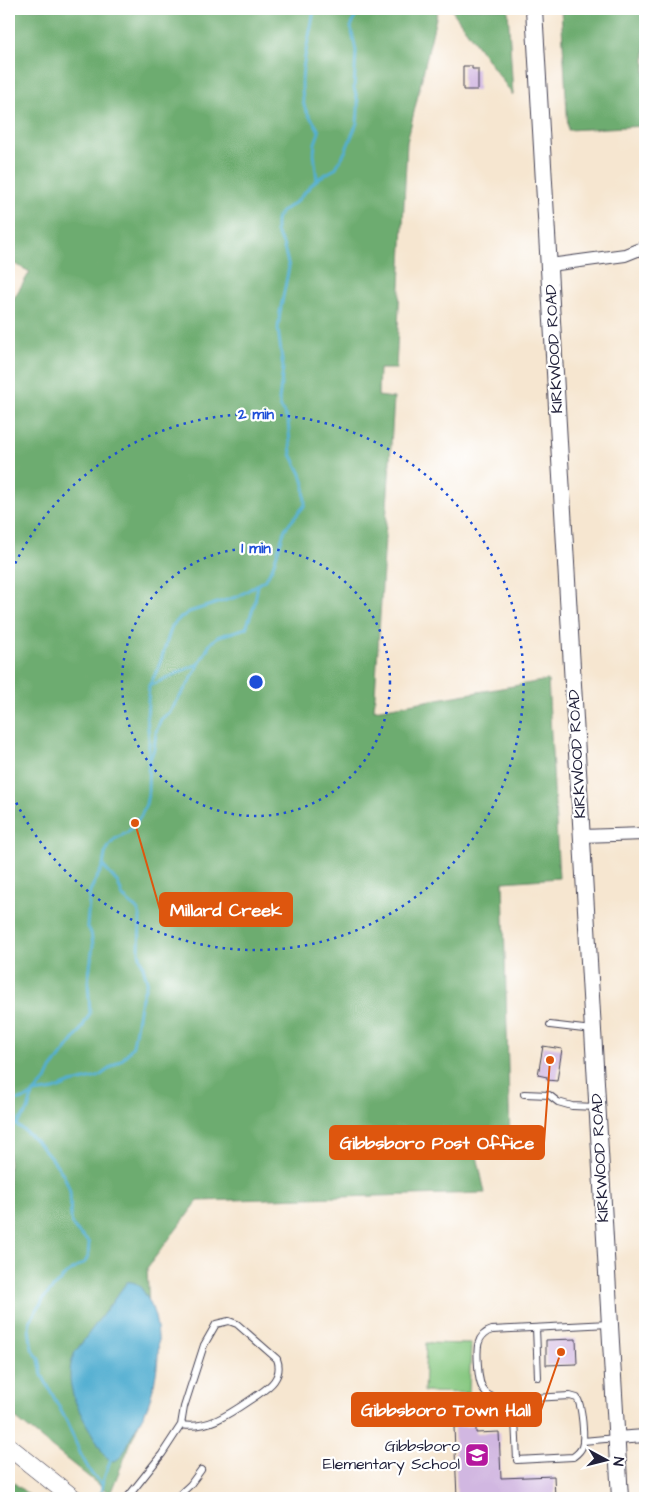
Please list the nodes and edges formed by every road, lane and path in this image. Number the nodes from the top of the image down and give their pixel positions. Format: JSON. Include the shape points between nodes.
{"nodes":[{"id":1,"x":534,"y":9,"type":"edge"},
{"id":2,"x":645,"y":247,"type":"edge"},
{"id":3,"x":550,"y":265,"type":"junction"},
{"id":4,"x":645,"y":834,"type":"edge"},
{"id":5,"x":581,"y":836,"type":"junction"},
{"id":6,"x":550,"y":1025,"type":"dead end"},
{"id":7,"x":593,"y":1031,"type":"junction"},
{"id":8,"x":524,"y":1094,"type":"dead end"},
{"id":9,"x":598,"y":1107,"type":"junction"},
{"id":10,"x":609,"y":1324,"type":"junction"},
{"id":11,"x":536,"y":1328,"type":"junction"},
{"id":12,"x":538,"y":1377,"type":"dead end"},
{"id":13,"x":514,"y":1399,"type":"junction"},
{"id":14,"x":181,"y":1425,"type":"junction"},
{"id":15,"x":645,"y":1436,"type":"edge"},
{"id":16,"x":616,"y":1438,"type":"junction"},
{"id":17,"x":583,"y":1441,"type":"junction"},
{"id":18,"x":9,"y":1447,"type":"edge"},
{"id":19,"x":201,"y":1470,"type":"dead end"},
{"id":20,"x":73,"y":1498,"type":"edge"},
{"id":21,"x":127,"y":1498,"type":"edge"},
{"id":22,"x":176,"y":1498,"type":"edge"},
{"id":23,"x":620,"y":1498,"type":"edge"}],
"edges":[{"from":1,"to":3,"type":"street","name":"KIRKWOOD ROAD"},
{"from":2,"to":3,"type":"street","via":[[625,255]]},
{"from":3,"to":5,"type":"street","name":"KIRKWOOD ROAD"},
{"from":4,"to":5,"type":"street"},
{"from":5,"to":7,"type":"street","name":"KIRKWOOD ROAD"},
{"from":6,"to":7,"type":"lane"},
{"from":7,"to":9,"type":"street","name":"KIRKWOOD ROAD"},
{"from":8,"to":9,"type":"lane","via":[[550,1095],[558,1102],[572,1106]]},
{"from":9,"to":10,"type":"street","name":"KIRKWOOD ROAD"},
{"from":10,"to":11,"type":"lane"},
{"from":10,"to":16,"type":"street","name":"KIRKWOOD ROAD"},
{"from":11,"to":12,"type":"lane"},
{"from":11,"to":13,"type":"lane","via":[[490,1330],[477,1345],[482,1388],[497,1398]]},
{"from":13,"to":17,"type":"lane","via":[[577,1398],[581,1405]]},
{"from":13,"to":17,"type":"lane","via":[[517,1460],[574,1457]]},
{"from":14,"to":14,"type":"lane","via":[[204,1345],[216,1324],[229,1321],[236,1324],[277,1359],[278,1373],[274,1381],[237,1409],[202,1425]]},
{"from":14,"to":21,"type":"lane"},
{"from":15,"to":16,"type":"street"},
{"from":16,"to":17,"type":"lane"},
{"from":16,"to":23,"type":"street","name":"KIRKWOOD ROAD"},
{"from":18,"to":20,"type":"main road"},
{"from":19,"to":22,"type":"lane"}]}
